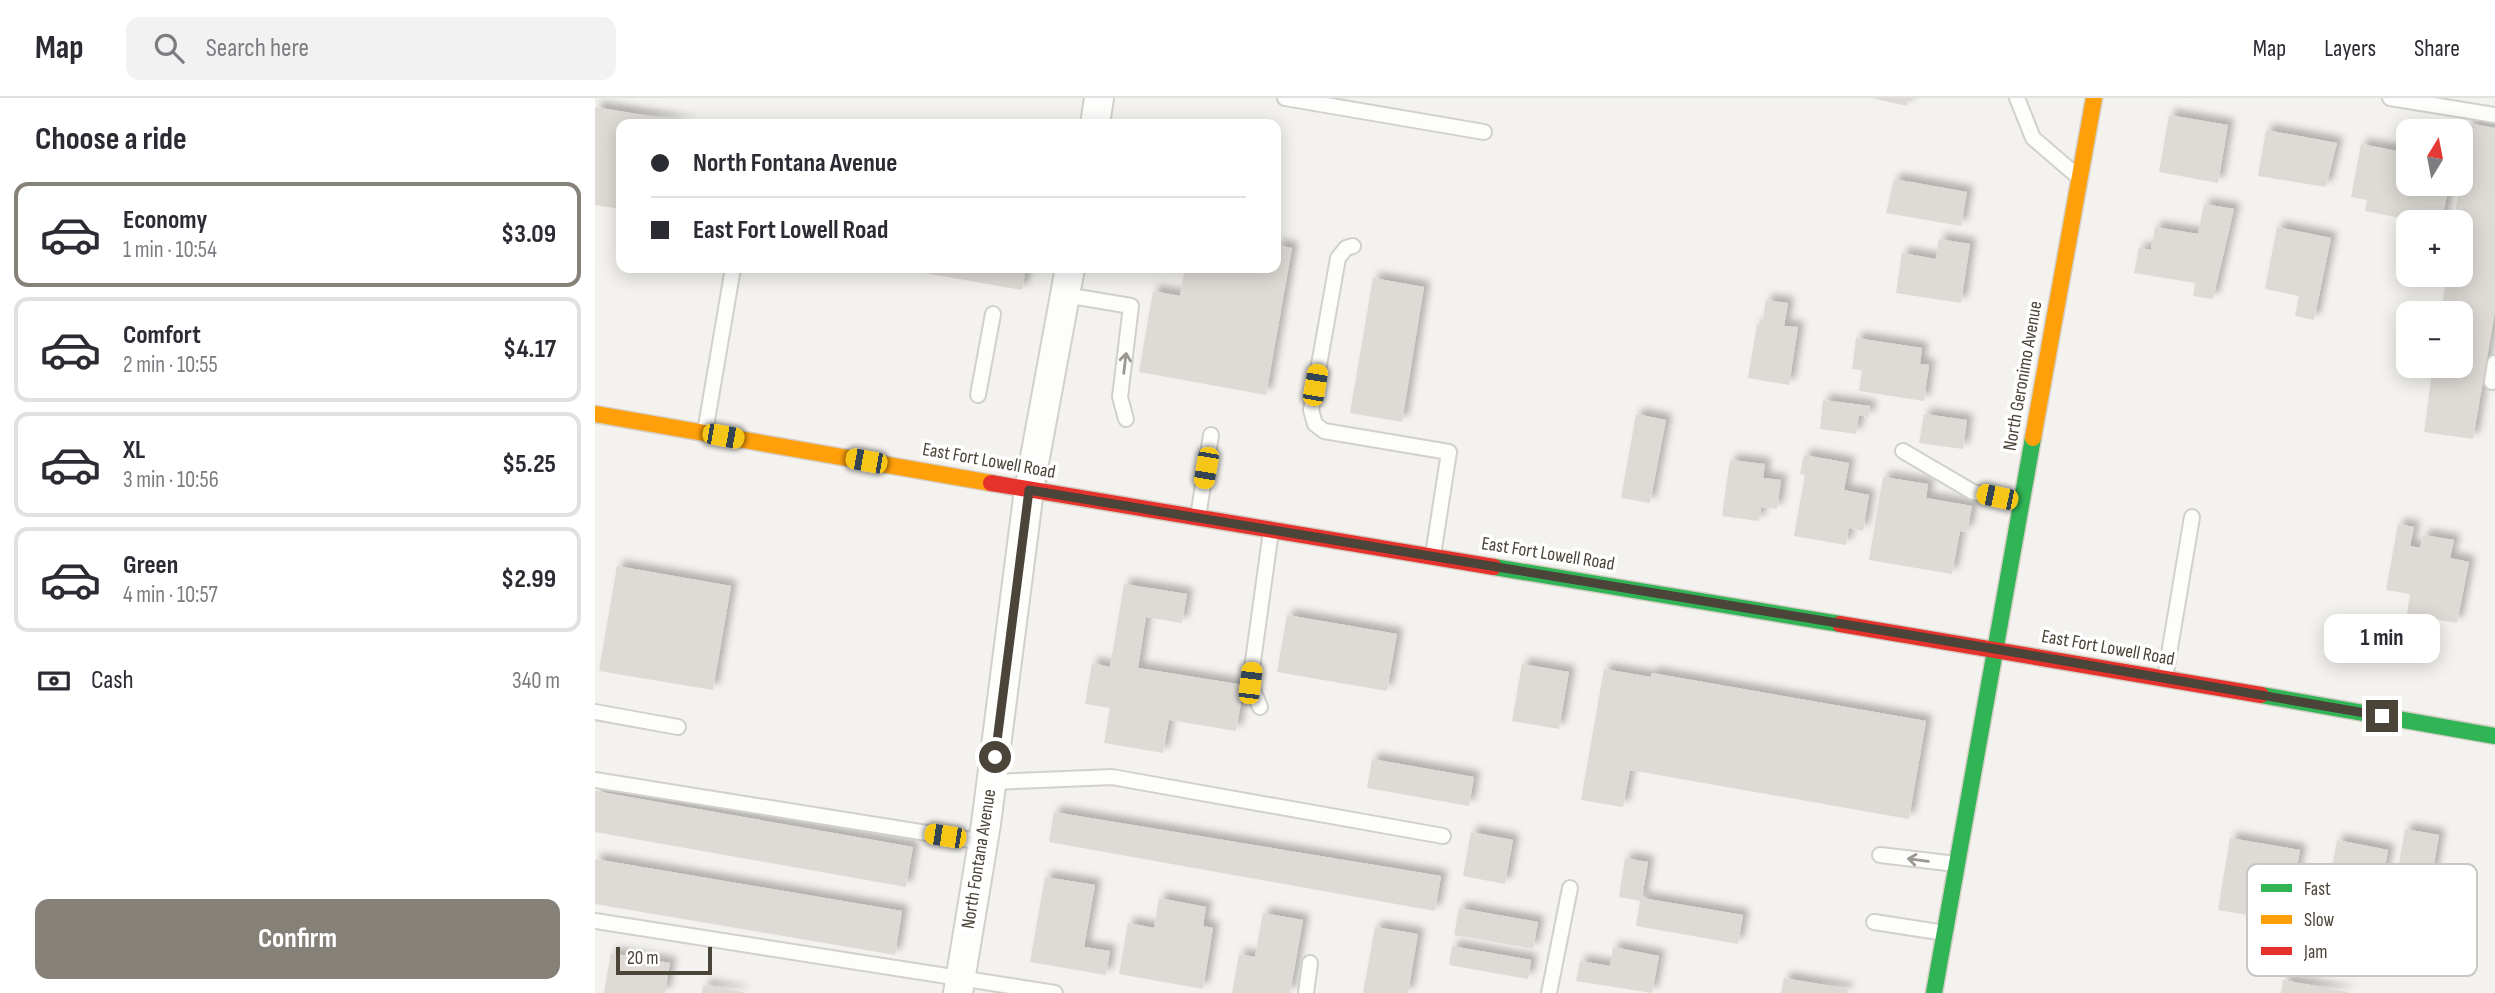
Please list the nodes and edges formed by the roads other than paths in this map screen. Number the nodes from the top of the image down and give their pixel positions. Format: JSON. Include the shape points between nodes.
{"nodes":[{"id":1,"x":1099,"y":98,"type":"edge"},
{"id":2,"x":1285,"y":98,"type":"edge"},
{"id":3,"x":2017,"y":98,"type":"edge"},
{"id":4,"x":2094,"y":98,"type":"edge"},
{"id":5,"x":2390,"y":98,"type":"edge"},
{"id":6,"x":2495,"y":115,"type":"edge"},
{"id":7,"x":1096,"y":119,"type":"edge"},
{"id":8,"x":1485,"y":132,"type":"dead end"},
{"id":9,"x":2080,"y":178,"type":"junction"},
{"id":10,"x":1353,"y":246,"type":"dead end"},
{"id":11,"x":732,"y":273,"type":"edge"},
{"id":12,"x":1067,"y":281,"type":"edge"},
{"id":13,"x":993,"y":314,"type":"dead end"},
{"id":14,"x":2495,"y":363,"type":"edge"},
{"id":15,"x":2492,"y":382,"type":"dead end"},
{"id":16,"x":978,"y":395,"type":"dead end"},
{"id":17,"x":595,"y":414,"type":"edge"},
{"id":18,"x":1126,"y":419,"type":"dead end"},
{"id":19,"x":705,"y":433,"type":"junction"},
{"id":20,"x":1211,"y":435,"type":"dead end"},
{"id":21,"x":1903,"y":451,"type":"dead end"},
{"id":22,"x":1029,"y":490,"type":"junction"},
{"id":23,"x":2021,"y":502,"type":"junction"},
{"id":24,"x":2192,"y":517,"type":"dead end"},
{"id":25,"x":1198,"y":518,"type":"junction"},
{"id":26,"x":1271,"y":530,"type":"junction"},
{"id":27,"x":1433,"y":556,"type":"junction"},
{"id":28,"x":1995,"y":649,"type":"junction"},
{"id":29,"x":2164,"y":679,"type":"junction"},
{"id":30,"x":1260,"y":707,"type":"dead end"},
{"id":31,"x":595,"y":712,"type":"edge"},
{"id":32,"x":678,"y":727,"type":"dead end"},
{"id":33,"x":2495,"y":736,"type":"edge"},
{"id":34,"x":595,"y":779,"type":"edge"},
{"id":35,"x":992,"y":782,"type":"junction"},
{"id":36,"x":1443,"y":836,"type":"dead end"},
{"id":37,"x":983,"y":842,"type":"junction"},
{"id":38,"x":1880,"y":855,"type":"dead end"},
{"id":39,"x":1957,"y":864,"type":"junction"},
{"id":40,"x":1570,"y":888,"type":"dead end"},
{"id":41,"x":595,"y":921,"type":"edge"},
{"id":42,"x":1874,"y":922,"type":"dead end"},
{"id":43,"x":1945,"y":933,"type":"junction"},
{"id":44,"x":1310,"y":962,"type":"dead end"},
{"id":45,"x":959,"y":986,"type":"edge"},
{"id":46,"x":1055,"y":993,"type":"edge"},
{"id":47,"x":1306,"y":993,"type":"edge"},
{"id":48,"x":1549,"y":993,"type":"edge"},
{"id":49,"x":1934,"y":993,"type":"edge"}],
"edges":[{"from":1,"to":7,"type":"street"},
{"from":2,"to":8,"type":"lane"},
{"from":3,"to":9,"type":"lane","via":[[2033,138]]},
{"from":4,"to":9,"type":"main road","name":"North Geronimo Avenue"},
{"from":5,"to":6,"type":"lane"},
{"from":9,"to":23,"type":"main road","name":"North Geronimo Avenue"},
{"from":10,"to":27,"type":"lane","via":[[1338,258],[1311,410],[1315,424],[1324,430],[1449,452]]},
{"from":11,"to":19,"type":"lane"},
{"from":18,"to":12,"type":"lane","one_way":true,"via":[[1121,397],[1131,306]]},
{"from":12,"to":22,"type":"street","name":"North Fontana Avenue"},
{"from":13,"to":16,"type":"lane"},
{"from":14,"to":15,"type":"lane"},
{"from":17,"to":19,"type":"main road","name":"East Fort Lowell Road"},
{"from":19,"to":22,"type":"main road","name":"East Fort Lowell Road"},
{"from":20,"to":25,"type":"lane"},
{"from":21,"to":23,"type":"lane","via":[[1973,492]]},
{"from":22,"to":25,"type":"main road","name":"East Fort Lowell Road"},
{"from":22,"to":35,"type":"street","name":"North Fontana Avenue"},
{"from":23,"to":28,"type":"main road","name":"North Geronimo Avenue"},
{"from":24,"to":29,"type":"lane"},
{"from":25,"to":26,"type":"main road","name":"East Fort Lowell Road"},
{"from":26,"to":27,"type":"main road","name":"East Fort Lowell Road"},
{"from":26,"to":30,"type":"lane","via":[[1250,683]]},
{"from":27,"to":28,"type":"main road","name":"East Fort Lowell Road"},
{"from":28,"to":29,"type":"main road","name":"East Fort Lowell Road"},
{"from":28,"to":39,"type":"main road","name":"North Geronimo Avenue"},
{"from":29,"to":33,"type":"main road","name":"East Fort Lowell Road"},
{"from":31,"to":32,"type":"lane"},
{"from":34,"to":37,"type":"lane"},
{"from":35,"to":36,"type":"lane","via":[[1112,777]]},
{"from":35,"to":37,"type":"street","name":"North Fontana Avenue"},
{"from":37,"to":45,"type":"street","name":"North Fontana Avenue"},
{"from":39,"to":38,"type":"lane","one_way":true},
{"from":39,"to":43,"type":"main road","name":"North Geronimo Avenue"},
{"from":40,"to":48,"type":"lane"},
{"from":41,"to":45,"type":"lane"},
{"from":42,"to":43,"type":"lane"},
{"from":43,"to":49,"type":"main road","name":"North Geronimo Avenue"},
{"from":44,"to":47,"type":"lane"},
{"from":45,"to":46,"type":"lane"}]}
